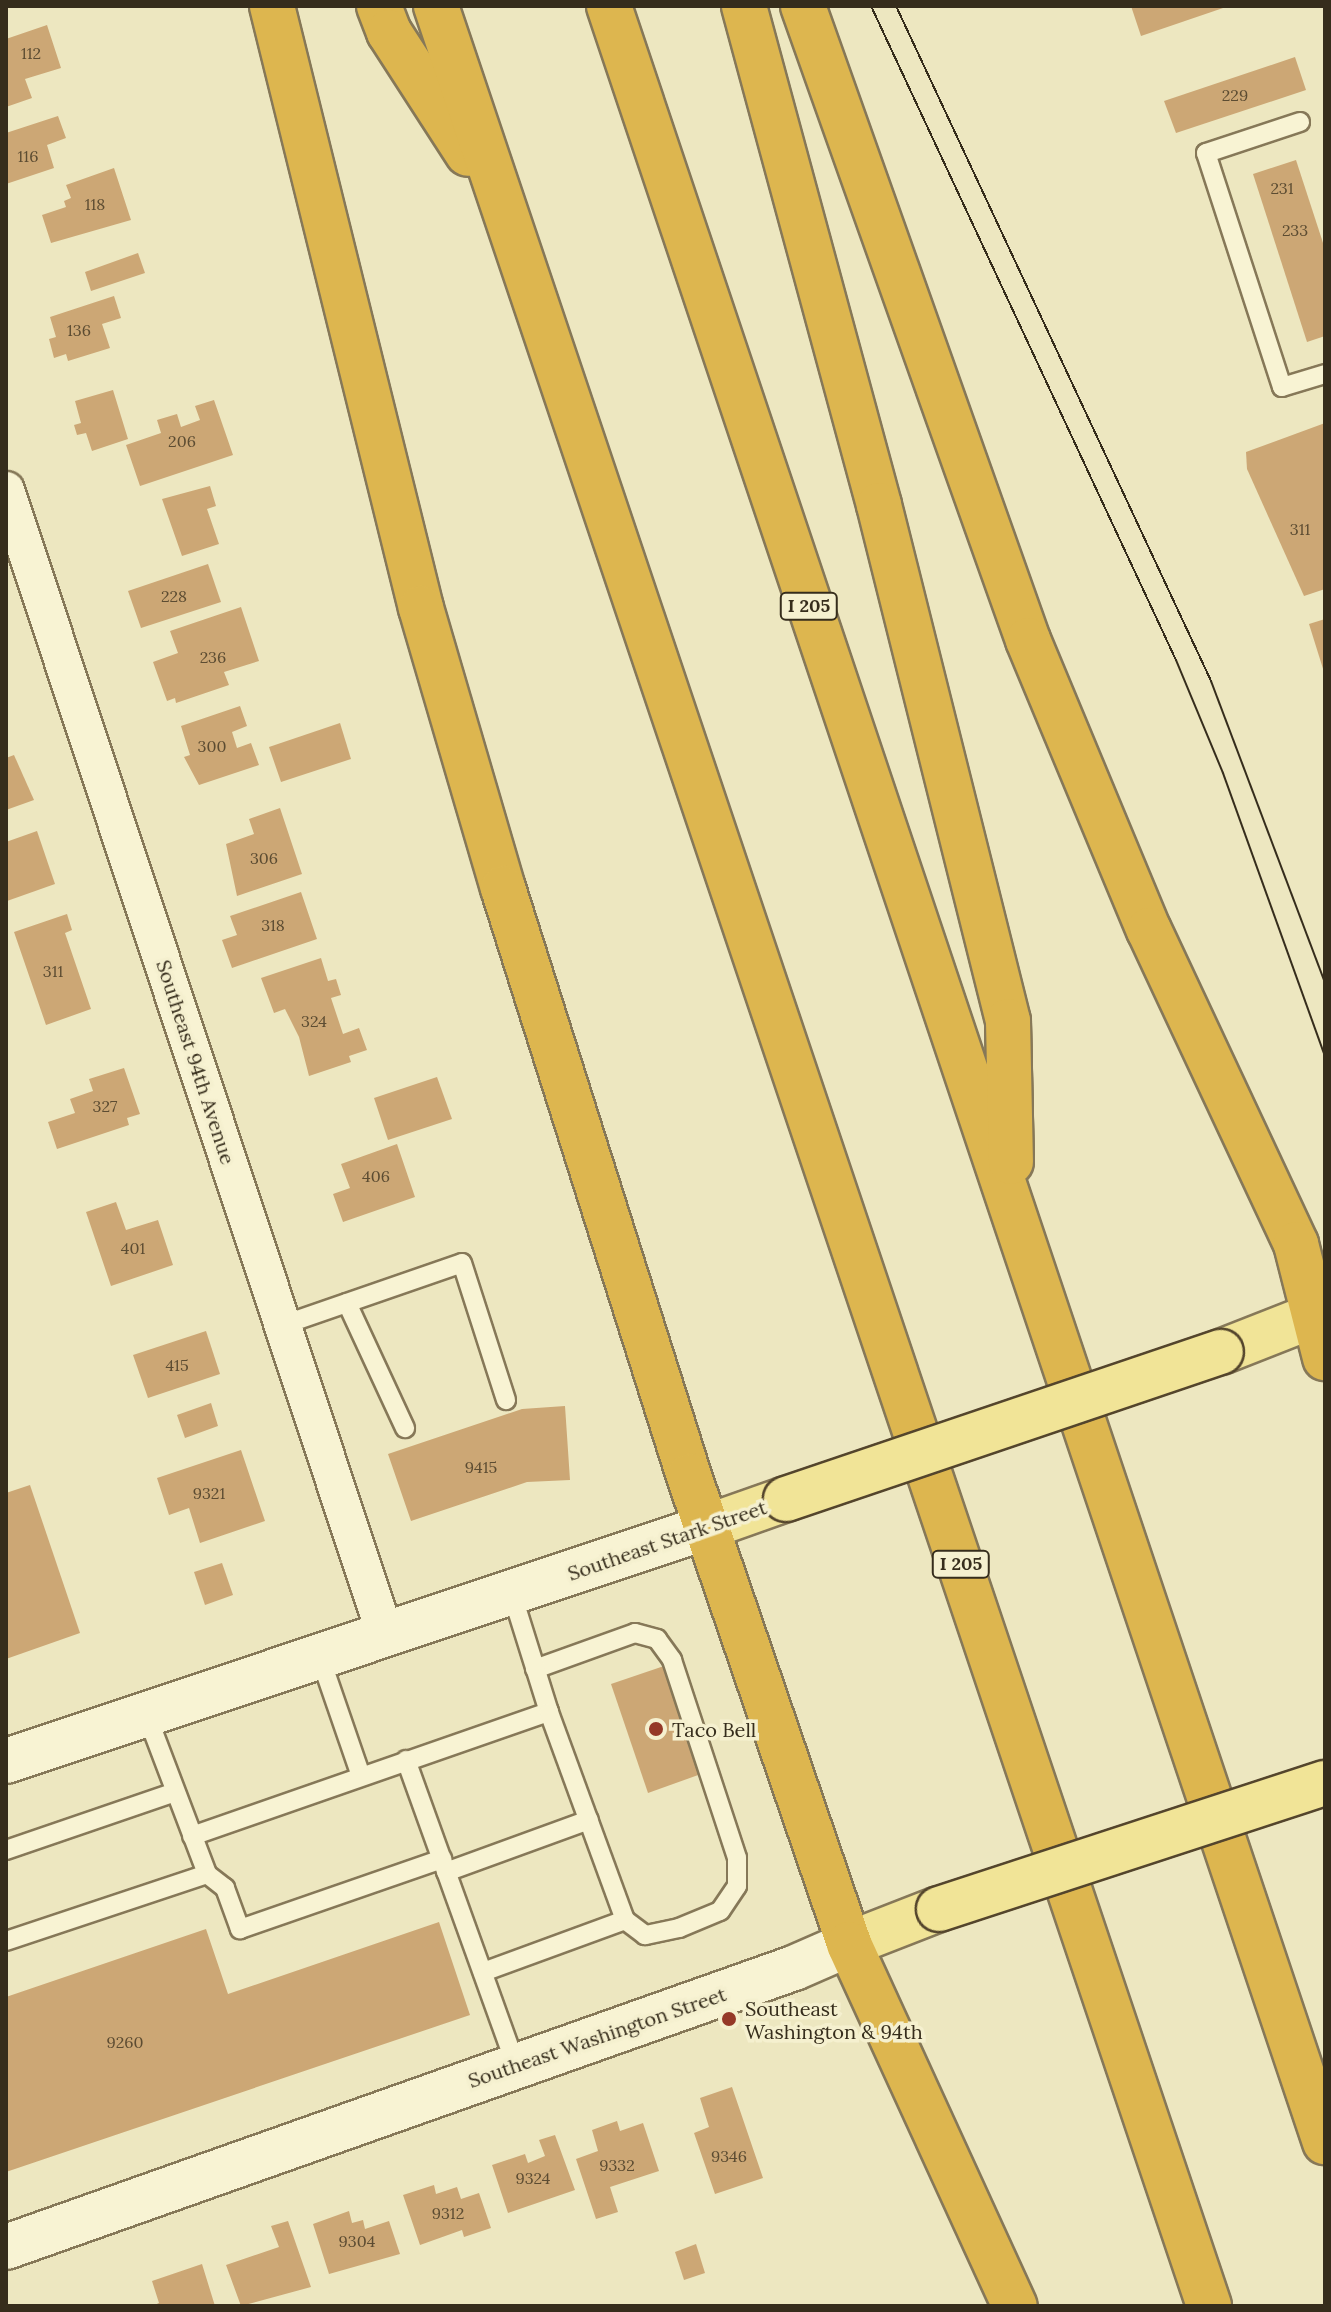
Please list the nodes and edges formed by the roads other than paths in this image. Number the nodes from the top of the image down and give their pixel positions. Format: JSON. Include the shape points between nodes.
{"nodes":[{"id":1,"x":272,"y":6,"type":"edge"},
{"id":2,"x":379,"y":6,"type":"edge"},
{"id":3,"x":436,"y":6,"type":"edge"},
{"id":4,"x":609,"y":6,"type":"edge"},
{"id":5,"x":744,"y":6,"type":"edge"},
{"id":6,"x":803,"y":6,"type":"edge"},
{"id":7,"x":1300,"y":122,"type":"dead end"},
{"id":8,"x":500,"y":204,"type":"junction"},
{"id":9,"x":1325,"y":374,"type":"edge"},
{"id":10,"x":6,"y":490,"type":"edge"},
{"id":11,"x":1012,"y":1205,"type":"junction"},
{"id":12,"x":347,"y":1303,"type":"junction"},
{"id":13,"x":283,"y":1325,"type":"junction"},
{"id":14,"x":1321,"y":1329,"type":"edge"},
{"id":15,"x":506,"y":1400,"type":"dead end"},
{"id":16,"x":405,"y":1428,"type":"dead end"},
{"id":17,"x":707,"y":1527,"type":"junction"},
{"id":18,"x":512,"y":1594,"type":"junction"},
{"id":19,"x":385,"y":1634,"type":"junction"},
{"id":20,"x":320,"y":1657,"type":"junction"},
{"id":21,"x":535,"y":1669,"type":"junction"},
{"id":22,"x":549,"y":1712,"type":"junction"},
{"id":23,"x":146,"y":1713,"type":"junction"},
{"id":24,"x":406,"y":1760,"type":"junction"},
{"id":25,"x":6,"y":1761,"type":"edge"},
{"id":26,"x":361,"y":1776,"type":"junction"},
{"id":27,"x":1325,"y":1783,"type":"edge"},
{"id":28,"x":175,"y":1792,"type":"junction"},
{"id":29,"x":589,"y":1820,"type":"junction"},
{"id":30,"x":192,"y":1836,"type":"junction"},
{"id":31,"x":6,"y":1850,"type":"edge"},
{"id":32,"x":444,"y":1865,"type":"junction"},
{"id":33,"x":207,"y":1874,"type":"junction"},
{"id":34,"x":625,"y":1920,"type":"junction"},
{"id":35,"x":6,"y":1941,"type":"edge"},
{"id":36,"x":849,"y":1944,"type":"junction"},
{"id":37,"x":483,"y":1972,"type":"junction"},
{"id":38,"x":516,"y":2066,"type":"junction"},
{"id":39,"x":1325,"y":2142,"type":"edge"},
{"id":40,"x":6,"y":2247,"type":"edge"},
{"id":41,"x":1015,"y":2306,"type":"edge"},
{"id":42,"x":1209,"y":2306,"type":"edge"}],
"edges":[{"from":1,"to":17,"type":"highway","via":[[425,622],[503,888]]},
{"from":2,"to":8,"type":"highway","via":[[389,32]]},
{"from":3,"to":8,"type":"highway","number":"I 205"},
{"from":4,"to":11,"type":"highway","number":"I 205"},
{"from":5,"to":11,"type":"highway","via":[[879,505],[1008,1021]]},
{"from":6,"to":14,"type":"highway","via":[[1028,640],[1149,930],[1296,1244]]},
{"from":7,"to":9,"type":"lane","via":[[1206,153],[1282,387]]},
{"from":8,"to":42,"type":"highway","number":"I 205"},
{"from":10,"to":13,"type":"street","name":"Southeast 94th Avenue"},
{"from":11,"to":39,"type":"highway","number":"I 205"},
{"from":12,"to":13,"type":"lane"},
{"from":12,"to":15,"type":"lane","via":[[462,1263]]},
{"from":12,"to":16,"type":"lane"},
{"from":13,"to":19,"type":"street","name":"Southeast 94th Avenue"},
{"from":14,"to":17,"type":"main road","name":"Southeast Stark Street","bridge":true,"via":[[1221,1352]]},
{"from":17,"to":18,"type":"main road","name":"Southeast Stark Street"},
{"from":17,"to":36,"type":"highway"},
{"from":18,"to":19,"type":"main road","name":"Southeast Stark Street"},
{"from":18,"to":21,"type":"lane"},
{"from":19,"to":20,"type":"main road","name":"Southeast Stark Street"},
{"from":20,"to":23,"type":"main road","name":"Southeast Stark Street"},
{"from":20,"to":26,"type":"lane"},
{"from":21,"to":22,"type":"lane"},
{"from":21,"to":34,"type":"lane","via":[[635,1633],[657,1639],[672,1660],[737,1858],[737,1886],[720,1911],[679,1928],[645,1935]]},
{"from":22,"to":24,"type":"lane"},
{"from":22,"to":29,"type":"lane"},
{"from":23,"to":25,"type":"main road","name":"Southeast Stark Street"},
{"from":23,"to":28,"type":"lane"},
{"from":24,"to":26,"type":"lane"},
{"from":24,"to":32,"type":"lane"},
{"from":26,"to":30,"type":"lane"},
{"from":27,"to":36,"type":"main road","name":"Southeast Washington Street","bridge":true,"via":[[939,1909]]},
{"from":28,"to":30,"type":"lane"},
{"from":28,"to":31,"type":"lane"},
{"from":29,"to":32,"type":"lane"},
{"from":29,"to":34,"type":"lane"},
{"from":30,"to":33,"type":"lane"},
{"from":32,"to":33,"type":"lane","via":[[240,1929],[225,1888]]},
{"from":32,"to":37,"type":"lane"},
{"from":33,"to":35,"type":"lane"},
{"from":34,"to":37,"type":"lane"},
{"from":36,"to":38,"type":"main road","name":"Southeast Washington Street"},
{"from":36,"to":41,"type":"highway"},
{"from":37,"to":38,"type":"lane"},
{"from":38,"to":40,"type":"main road","name":"Southeast Washington Street"}]}
